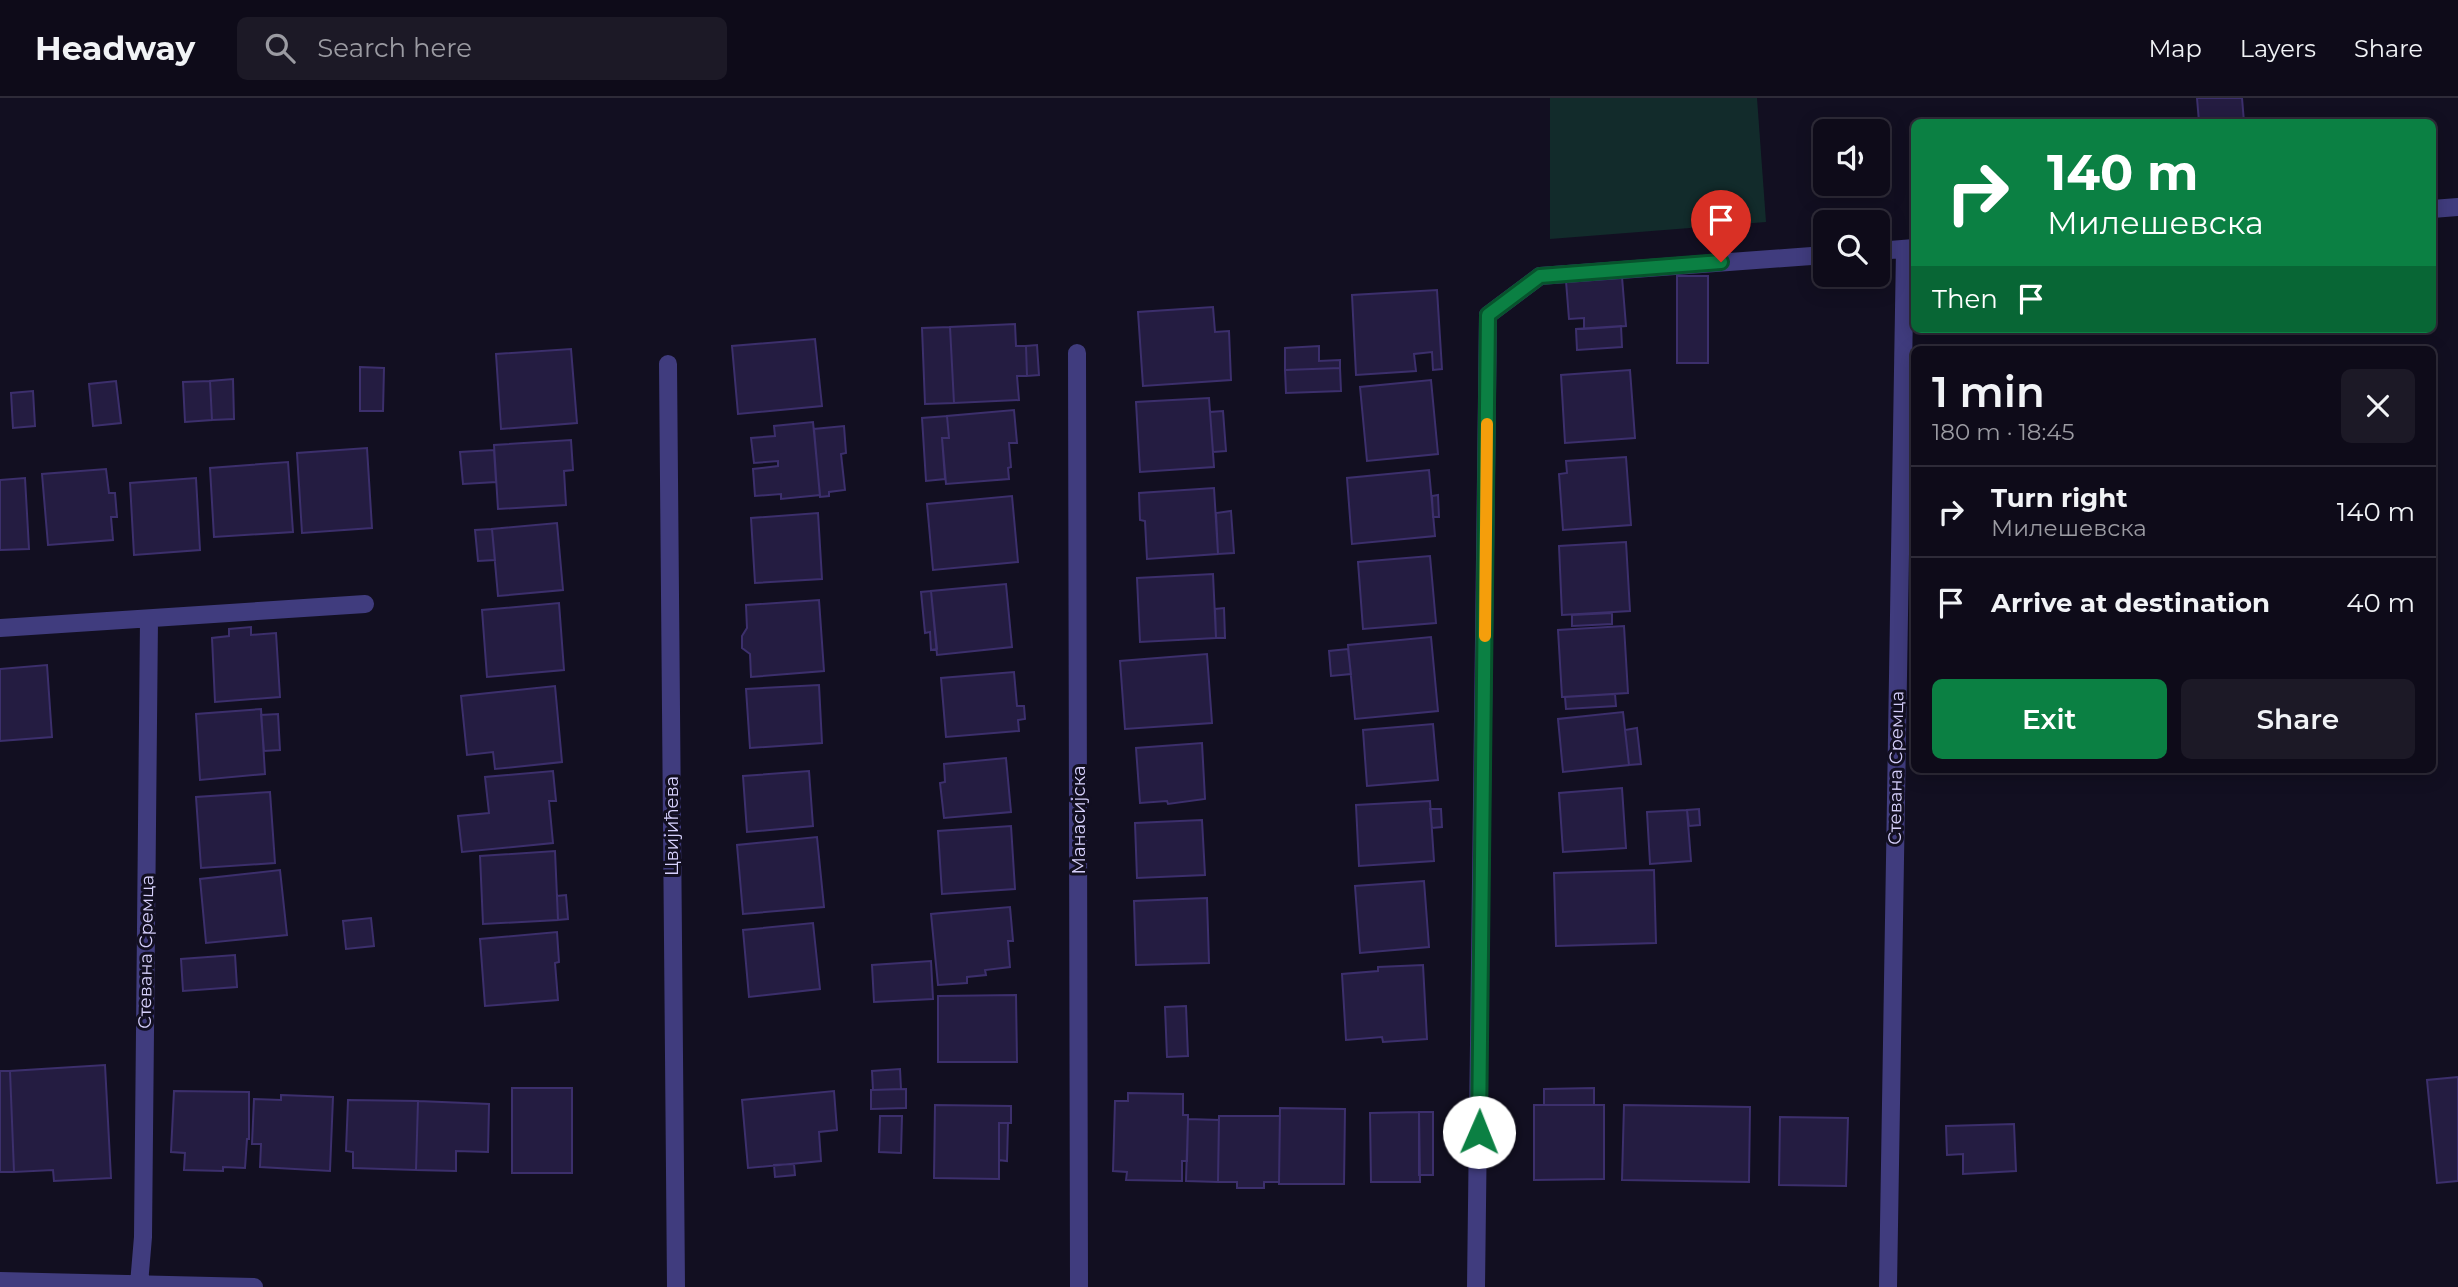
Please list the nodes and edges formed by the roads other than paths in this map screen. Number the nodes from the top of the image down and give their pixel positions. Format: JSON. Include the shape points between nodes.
{"nodes":[{"id":1,"x":2458,"y":208,"type":"edge"},
{"id":2,"x":2436,"y":209,"type":"edge"},
{"id":3,"x":1910,"y":248,"type":"edge"},
{"id":4,"x":1890,"y":250,"type":"edge"},
{"id":5,"x":1813,"y":256,"type":"edge"},
{"id":6,"x":1077,"y":353,"type":"dead end"},
{"id":7,"x":668,"y":364,"type":"dead end"},
{"id":8,"x":365,"y":604,"type":"dead end"},
{"id":9,"x":149,"y":619,"type":"junction"},
{"id":10,"x":0,"y":628,"type":"edge"},
{"id":11,"x":0,"y":1281,"type":"edge"},
{"id":12,"x":139,"y":1284,"type":"junction"},
{"id":13,"x":254,"y":1287,"type":"edge"},
{"id":14,"x":676,"y":1287,"type":"edge"},
{"id":15,"x":1079,"y":1287,"type":"edge"},
{"id":16,"x":1476,"y":1287,"type":"edge"},
{"id":17,"x":1888,"y":1287,"type":"edge"}],
"edges":[{"from":1,"to":2,"type":"street"},
{"from":3,"to":4,"type":"street"},
{"from":3,"to":17,"type":"street","name":"Стевана Сремца"},
{"from":5,"to":16,"type":"street","via":[[1540,276],[1488,315]]},
{"from":6,"to":15,"type":"street","name":"Манасијска"},
{"from":7,"to":14,"type":"street","name":"Цвијићева"},
{"from":8,"to":9,"type":"street"},
{"from":9,"to":10,"type":"street"},
{"from":9,"to":12,"type":"street","name":"Стевана Сремца"},
{"from":11,"to":12,"type":"street"},
{"from":12,"to":13,"type":"street"}]}
